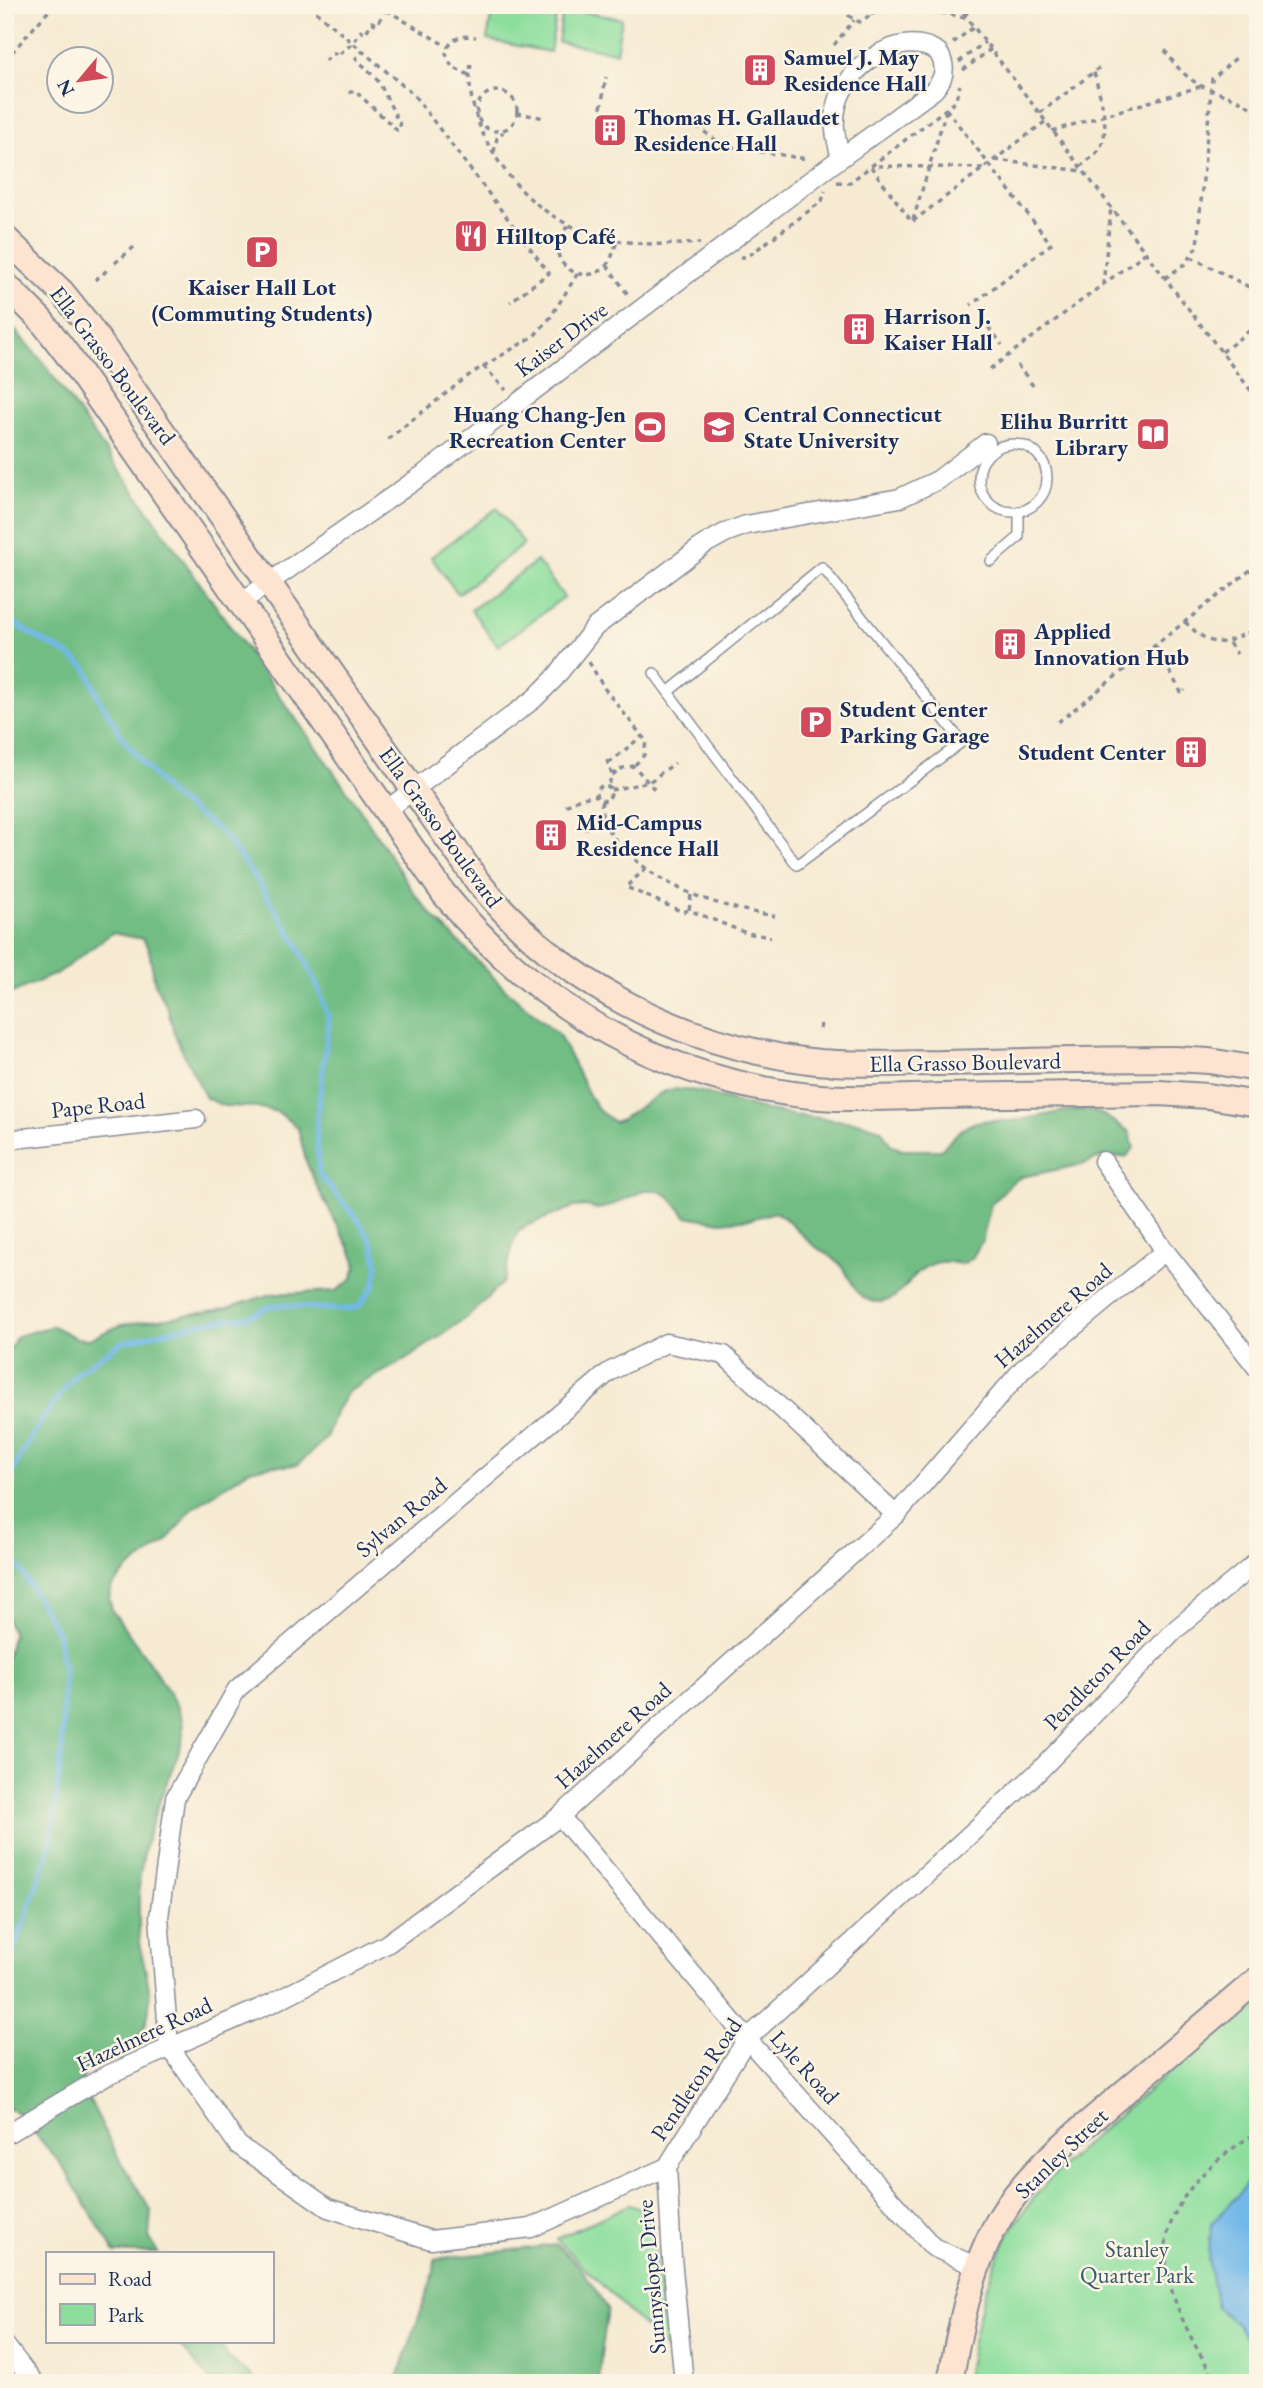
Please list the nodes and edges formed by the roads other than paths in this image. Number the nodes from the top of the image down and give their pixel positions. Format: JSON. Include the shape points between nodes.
{"nodes":[{"id":1,"x":841,"y":158,"type":"junction"},
{"id":2,"x":5,"y":238,"type":"edge"},
{"id":3,"x":5,"y":284,"type":"edge"},
{"id":4,"x":989,"y":447,"type":"junction"},
{"id":5,"x":1018,"y":511,"type":"junction"},
{"id":6,"x":991,"y":561,"type":"dead end"},
{"id":7,"x":268,"y":583,"type":"junction"},
{"id":8,"x":240,"y":603,"type":"junction"},
{"id":9,"x":654,"y":673,"type":"dead end"},
{"id":10,"x":668,"y":692,"type":"junction"},
{"id":11,"x":412,"y":791,"type":"junction"},
{"id":12,"x":384,"y":811,"type":"junction"},
{"id":13,"x":1076,"y":1060,"type":"junction"},
{"id":14,"x":1049,"y":1061,"type":"junction"},
{"id":15,"x":1258,"y":1069,"type":"edge"},
{"id":16,"x":1077,"y":1094,"type":"junction"},
{"id":17,"x":1049,"y":1095,"type":"junction"},
{"id":18,"x":1258,"y":1104,"type":"edge"},
{"id":19,"x":197,"y":1119,"type":"dead end"},
{"id":20,"x":5,"y":1140,"type":"edge"},
{"id":21,"x":1103,"y":1161,"type":"dead end"},
{"id":22,"x":1165,"y":1251,"type":"junction"},
{"id":23,"x":1258,"y":1369,"type":"edge"},
{"id":24,"x":895,"y":1515,"type":"junction"},
{"id":25,"x":1258,"y":1562,"type":"edge"},
{"id":26,"x":560,"y":1816,"type":"junction"},
{"id":27,"x":1258,"y":1979,"type":"edge"},
{"id":28,"x":747,"y":2039,"type":"junction"},
{"id":29,"x":169,"y":2046,"type":"junction"},
{"id":30,"x":5,"y":2135,"type":"edge"},
{"id":31,"x":667,"y":2167,"type":"junction"},
{"id":32,"x":977,"y":2267,"type":"junction"},
{"id":33,"x":5,"y":2345,"type":"edge"},
{"id":34,"x":34,"y":2383,"type":"edge"},
{"id":35,"x":684,"y":2383,"type":"edge"},
{"id":36,"x":950,"y":2383,"type":"edge"}],
"edges":[{"from":1,"to":1,"type":"street","name":"Kaiser Drive","via":[[940,84],[944,73],[938,54],[919,44],[892,48],[868,60],[849,79],[837,103],[834,130]]},
{"from":1,"to":7,"type":"street","name":"Kaiser Drive","via":[[424,474]]},
{"from":2,"to":7,"type":"main road","name":"Ella Grasso Boulevard","via":[[62,292],[86,322]]},
{"from":3,"to":8,"type":"main road","name":"Ella Grasso Boulevard","via":[[67,354]]},
{"from":4,"to":5,"type":"lane","via":[[979,470],[982,493],[998,508]]},
{"from":4,"to":5,"type":"lane","via":[[1026,446],[1043,461],[1044,493]]},
{"from":4,"to":11,"type":"street","via":[[900,499],[746,525],[705,544],[595,627],[534,699]]},
{"from":5,"to":6,"type":"lane","via":[[1019,537]]},
{"from":7,"to":8,"type":"street","name":"Kaiser Drive"},
{"from":7,"to":11,"type":"main road","name":"Ella Grasso Boulevard"},
{"from":8,"to":12,"type":"main road","name":"Ella Grasso Boulevard"},
{"from":9,"to":10,"type":"lane"},
{"from":10,"to":10,"type":"lane","via":[[797,865],[962,742],[822,567]]},
{"from":11,"to":12,"type":"street"},
{"from":11,"to":14,"type":"main road","name":"Ella Grasso Boulevard","via":[[478,882],[521,929],[590,983],[657,1020],[724,1044],[810,1061]]},
{"from":12,"to":17,"type":"main road","name":"Ella Grasso Boulevard","via":[[444,894],[510,965],[576,1014],[662,1059],[740,1084],[819,1097]]},
{"from":13,"to":14,"type":"main road","name":"Ella Grasso Boulevard"},
{"from":13,"to":15,"type":"main road","name":"Ella Grasso Boulevard","via":[[1186,1059]]},
{"from":13,"to":16,"type":"main road"},
{"from":14,"to":17,"type":"main road"},
{"from":16,"to":17,"type":"main road","name":"Ella Grasso Boulevard"},
{"from":16,"to":18,"type":"main road","name":"Ella Grasso Boulevard","via":[[1185,1094]]},
{"from":19,"to":20,"type":"street","name":"Pape Road"},
{"from":21,"to":22,"type":"street"},
{"from":22,"to":23,"type":"street"},
{"from":22,"to":24,"type":"street","name":"Hazelmere Road","via":[[1023,1369]]},
{"from":24,"to":26,"type":"street","name":"Hazelmere Road"},
{"from":24,"to":29,"type":"street","name":"Sylvan Road","via":[[724,1355],[666,1343],[610,1372],[237,1689],[175,1798],[159,1917]]},
{"from":25,"to":28,"type":"street","name":"Pendleton Road","via":[[1176,1629],[1039,1771]]},
{"from":26,"to":28,"type":"street","name":"Lyle Road"},
{"from":26,"to":29,"type":"street","name":"Hazelmere Road","via":[[387,1944],[272,2003]]},
{"from":27,"to":32,"type":"main road","name":"Stanley Street","via":[[1032,2175],[1001,2216]]},
{"from":28,"to":31,"type":"street","name":"Pendleton Road"},
{"from":28,"to":32,"type":"street","name":"Lyle Road","via":[[933,2247]]},
{"from":29,"to":30,"type":"street","name":"Hazelmere Road","via":[[104,2076]]},
{"from":29,"to":31,"type":"street","name":"Pendleton Road","via":[[238,2146],[328,2208],[431,2239],[531,2228]]},
{"from":31,"to":35,"type":"street","name":"Sunnyslope Drive"},
{"from":32,"to":36,"type":"main road","name":"Stanley Street"},
{"from":33,"to":34,"type":"street"}]}
